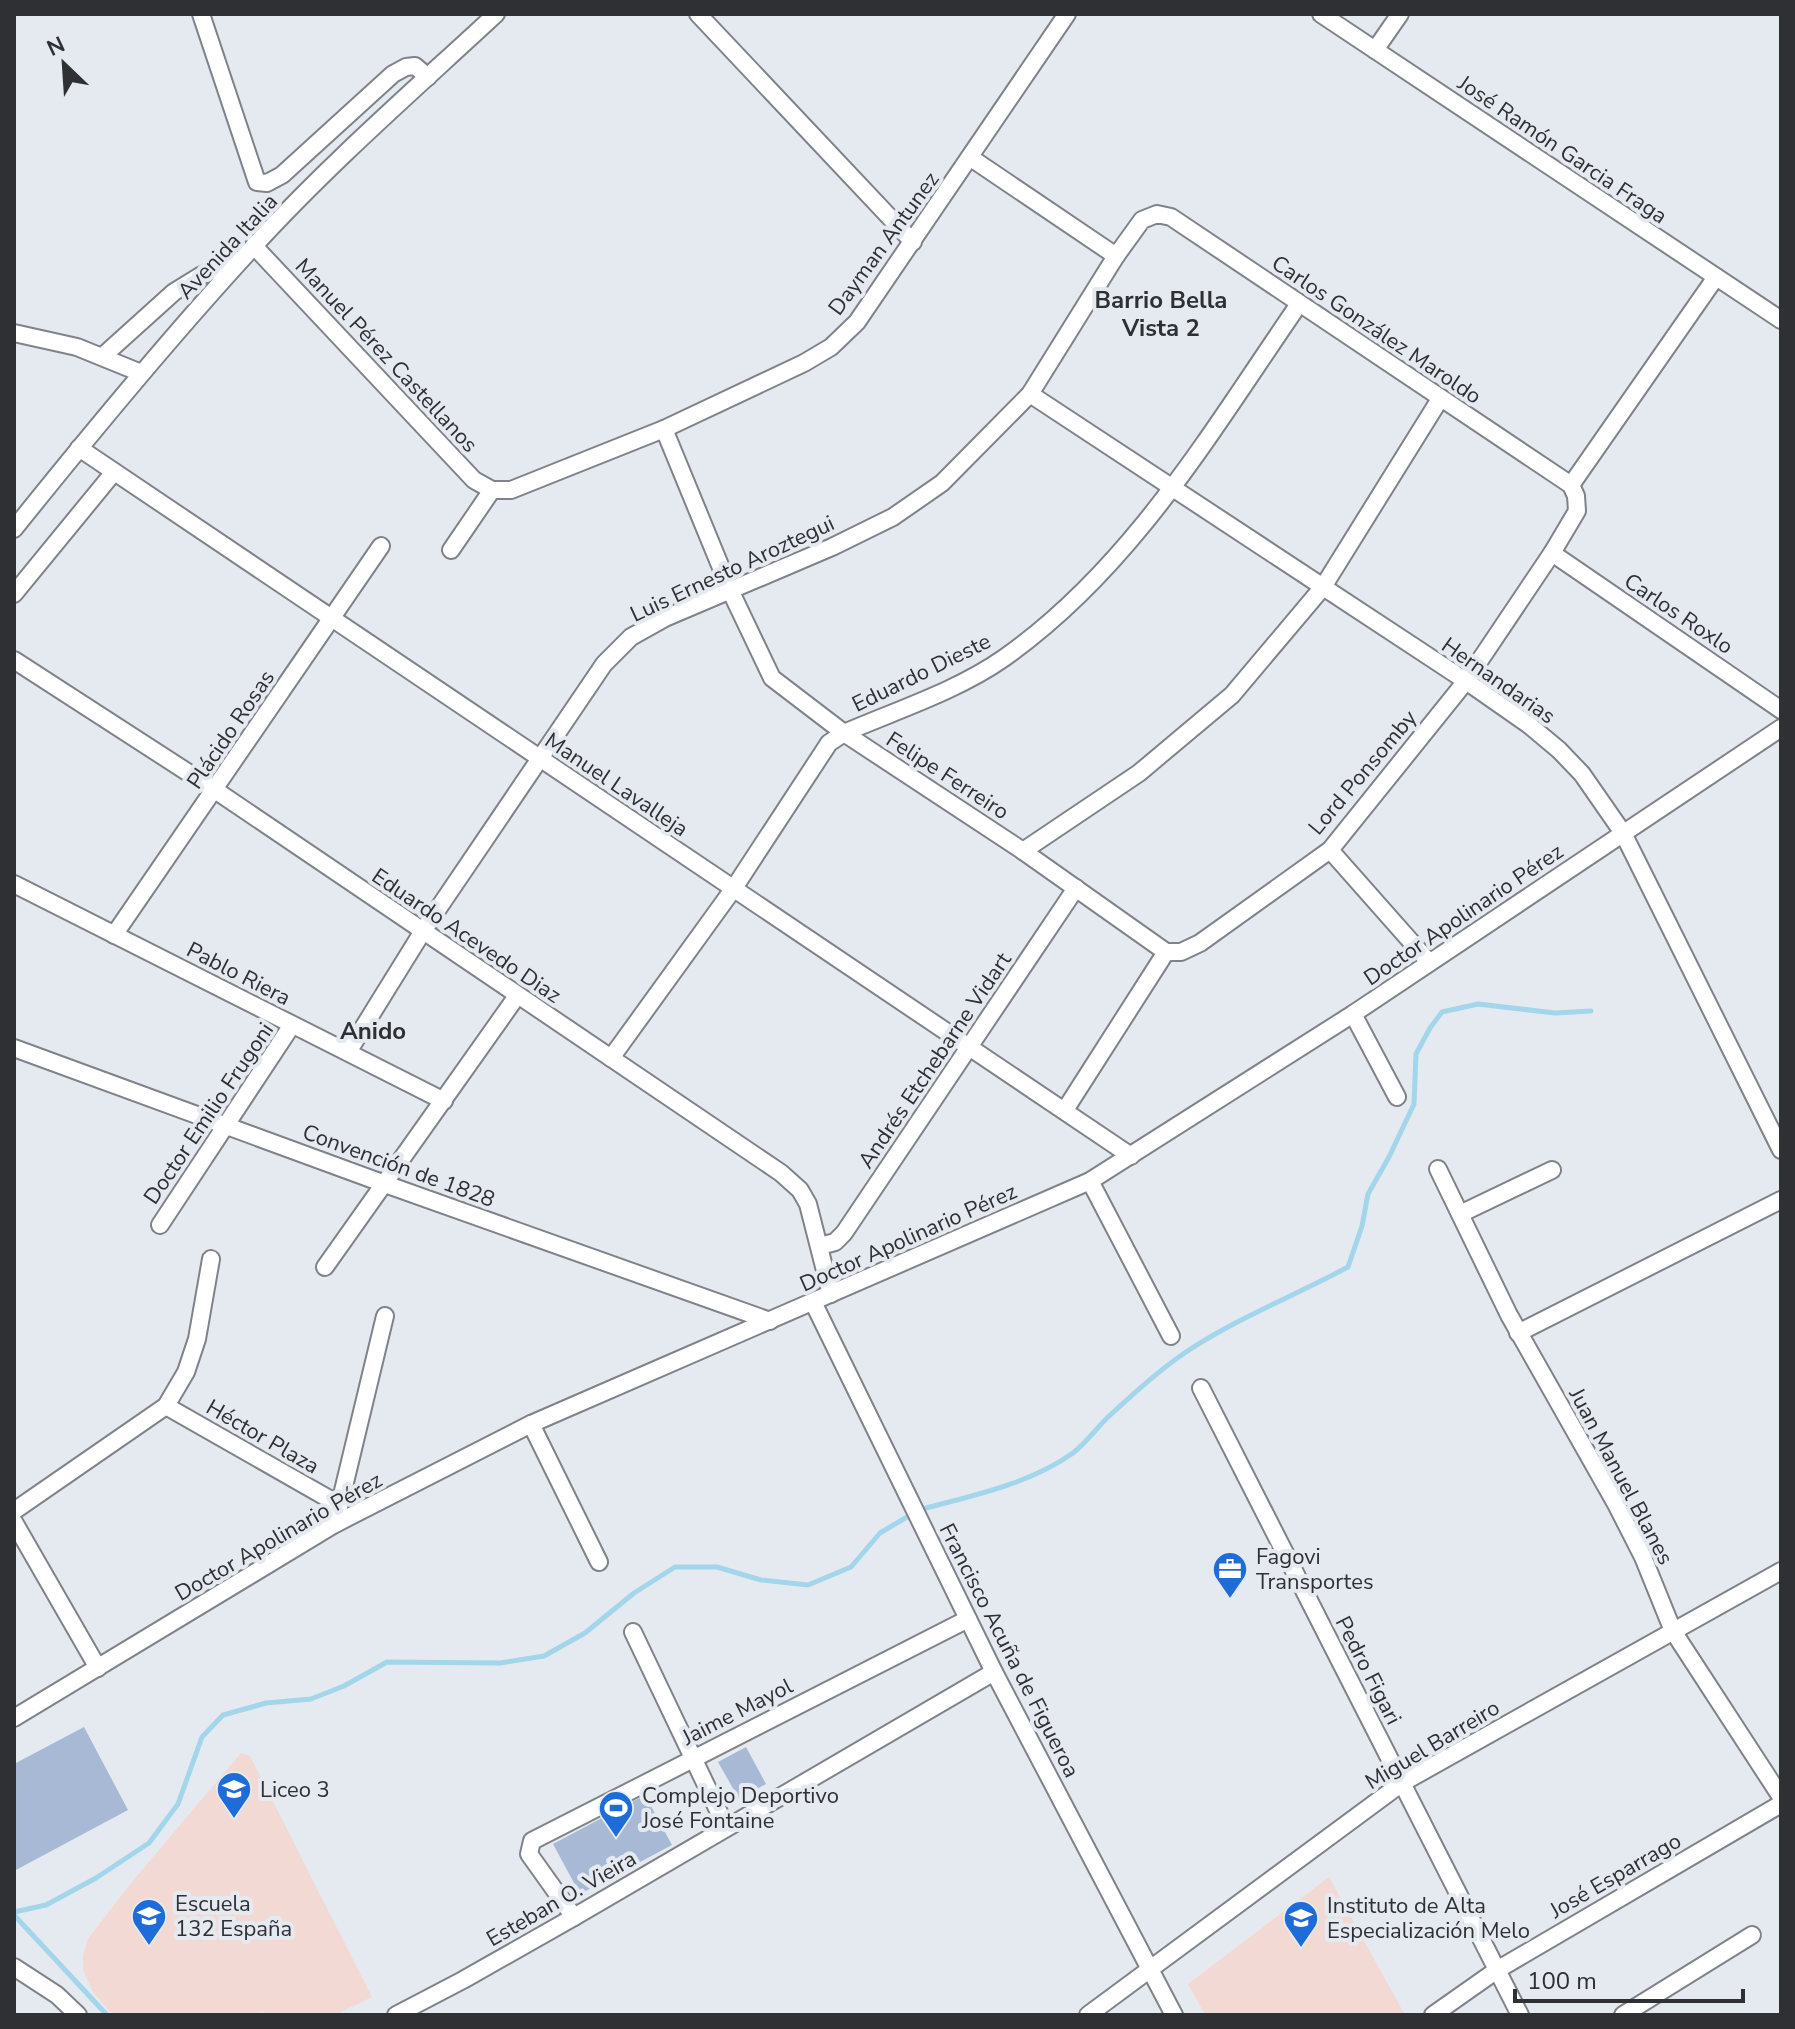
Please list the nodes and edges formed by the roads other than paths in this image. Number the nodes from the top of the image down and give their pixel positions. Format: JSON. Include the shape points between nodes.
{"nodes":[{"id":1,"x":201,"y":14,"type":"edge"},
{"id":2,"x":698,"y":14,"type":"edge"},
{"id":3,"x":1067,"y":14,"type":"edge"},
{"id":4,"x":1321,"y":14,"type":"edge"},
{"id":5,"x":1400,"y":14,"type":"edge"},
{"id":6,"x":492,"y":15,"type":"edge"},
{"id":7,"x":1375,"y":50,"type":"junction"},
{"id":8,"x":428,"y":77,"type":"junction"},
{"id":9,"x":971,"y":158,"type":"junction"},
{"id":10,"x":1157,"y":214,"type":"joint"},
{"id":11,"x":913,"y":242,"type":"junction"},
{"id":12,"x":248,"y":252,"type":"junction"},
{"id":13,"x":1116,"y":256,"type":"junction"},
{"id":14,"x":1716,"y":277,"type":"junction"},
{"id":15,"x":1299,"y":304,"type":"junction"},
{"id":16,"x":1781,"y":320,"type":"edge"},
{"id":17,"x":14,"y":333,"type":"edge"},
{"id":18,"x":103,"y":356,"type":"junction"},
{"id":19,"x":141,"y":373,"type":"junction"},
{"id":20,"x":1030,"y":394,"type":"junction"},
{"id":21,"x":1440,"y":399,"type":"junction"},
{"id":22,"x":664,"y":429,"type":"junction"},
{"id":23,"x":79,"y":448,"type":"junction"},
{"id":24,"x":114,"y":472,"type":"junction"},
{"id":25,"x":1571,"y":485,"type":"junction"},
{"id":26,"x":1172,"y":488,"type":"junction"},
{"id":27,"x":492,"y":490,"type":"junction"},
{"id":28,"x":14,"y":529,"type":"edge"},
{"id":29,"x":381,"y":546,"type":"dead end"},
{"id":30,"x":451,"y":550,"type":"dead end"},
{"id":31,"x":1552,"y":553,"type":"junction"},
{"id":32,"x":1323,"y":587,"type":"junction"},
{"id":33,"x":731,"y":592,"type":"junction"},
{"id":34,"x":14,"y":594,"type":"edge"},
{"id":35,"x":332,"y":620,"type":"junction"},
{"id":36,"x":14,"y":660,"type":"edge"},
{"id":37,"x":1466,"y":681,"type":"junction"},
{"id":38,"x":1781,"y":710,"type":"edge"},
{"id":39,"x":1781,"y":728,"type":"edge"},
{"id":40,"x":844,"y":733,"type":"junction"},
{"id":41,"x":540,"y":759,"type":"junction"},
{"id":42,"x":215,"y":790,"type":"junction"},
{"id":43,"x":1623,"y":833,"type":"junction"},
{"id":44,"x":1330,"y":850,"type":"junction"},
{"id":45,"x":1023,"y":851,"type":"junction"},
{"id":46,"x":14,"y":884,"type":"edge"},
{"id":47,"x":734,"y":888,"type":"junction"},
{"id":48,"x":1076,"y":888,"type":"junction"},
{"id":49,"x":423,"y":931,"type":"junction"},
{"id":50,"x":114,"y":935,"type":"junction"},
{"id":51,"x":1166,"y":952,"type":"junction"},
{"id":52,"x":1429,"y":962,"type":"junction"},
{"id":53,"x":517,"y":996,"type":"junction"},
{"id":54,"x":1353,"y":1014,"type":"junction"},
{"id":55,"x":292,"y":1025,"type":"junction"},
{"id":56,"x":970,"y":1046,"type":"junction"},
{"id":57,"x":14,"y":1048,"type":"edge"},
{"id":58,"x":348,"y":1052,"type":"junction"},
{"id":59,"x":611,"y":1058,"type":"junction"},
{"id":60,"x":1397,"y":1097,"type":"dead end"},
{"id":61,"x":444,"y":1101,"type":"junction"},
{"id":62,"x":1065,"y":1110,"type":"junction"},
{"id":63,"x":225,"y":1126,"type":"junction"},
{"id":64,"x":1781,"y":1150,"type":"edge"},
{"id":65,"x":1131,"y":1156,"type":"junction"},
{"id":66,"x":1438,"y":1169,"type":"dead end"},
{"id":67,"x":1552,"y":1170,"type":"dead end"},
{"id":68,"x":1090,"y":1181,"type":"junction"},
{"id":69,"x":385,"y":1184,"type":"junction"},
{"id":70,"x":1781,"y":1200,"type":"edge"},
{"id":71,"x":1460,"y":1214,"type":"junction"},
{"id":72,"x":160,"y":1225,"type":"dead end"},
{"id":73,"x":820,"y":1246,"type":"junction"},
{"id":74,"x":211,"y":1259,"type":"dead end"},
{"id":75,"x":325,"y":1267,"type":"dead end"},
{"id":76,"x":831,"y":1294,"type":"junction"},
{"id":77,"x":813,"y":1302,"type":"junction"},
{"id":78,"x":385,"y":1316,"type":"dead end"},
{"id":79,"x":770,"y":1321,"type":"junction"},
{"id":80,"x":1518,"y":1333,"type":"junction"},
{"id":81,"x":1171,"y":1336,"type":"dead end"},
{"id":82,"x":1201,"y":1388,"type":"dead end"},
{"id":83,"x":166,"y":1406,"type":"junction"},
{"id":84,"x":531,"y":1424,"type":"junction"},
{"id":85,"x":338,"y":1504,"type":"junction"},
{"id":86,"x":14,"y":1511,"type":"edge"},
{"id":87,"x":14,"y":1522,"type":"edge"},
{"id":88,"x":335,"y":1524,"type":"junction"},
{"id":89,"x":599,"y":1562,"type":"dead end"},
{"id":90,"x":1781,"y":1571,"type":"edge"},
{"id":91,"x":968,"y":1619,"type":"junction"},
{"id":92,"x":1673,"y":1631,"type":"junction"},
{"id":93,"x":633,"y":1632,"type":"dead end"},
{"id":94,"x":98,"y":1668,"type":"junction"},
{"id":95,"x":994,"y":1672,"type":"junction"},
{"id":96,"x":14,"y":1718,"type":"edge"},
{"id":97,"x":692,"y":1758,"type":"junction"},
{"id":98,"x":1402,"y":1783,"type":"junction"},
{"id":99,"x":1781,"y":1797,"type":"edge"},
{"id":100,"x":1781,"y":1804,"type":"edge"},
{"id":101,"x":726,"y":1827,"type":"junction"},
{"id":102,"x":574,"y":1917,"type":"junction"},
{"id":103,"x":1752,"y":1935,"type":"dead end"},
{"id":104,"x":14,"y":1967,"type":"edge"},
{"id":105,"x":1149,"y":1969,"type":"junction"},
{"id":106,"x":1497,"y":1970,"type":"junction"},
{"id":107,"x":78,"y":2015,"type":"edge"},
{"id":108,"x":396,"y":2015,"type":"edge"},
{"id":109,"x":1088,"y":2015,"type":"edge"},
{"id":110,"x":1174,"y":2015,"type":"edge"},
{"id":111,"x":1433,"y":2015,"type":"edge"},
{"id":112,"x":1520,"y":2015,"type":"edge"},
{"id":113,"x":1623,"y":2015,"type":"edge"}],
"edges":[{"from":1,"to":8,"type":"street","via":[[257,182],[282,175],[393,74],[415,66]]},
{"from":2,"to":11,"type":"street"},
{"from":3,"to":9,"type":"street","name":"Dayman Antunez"},
{"from":4,"to":7,"type":"street","name":"José Ramón Garcia Fraga"},
{"from":5,"to":7,"type":"street"},
{"from":6,"to":8,"type":"street","name":"Avenida Italia"},
{"from":7,"to":14,"type":"street","name":"José Ramón Garcia Fraga"},
{"from":8,"to":12,"type":"street","name":"Avenida Italia"},
{"from":9,"to":11,"type":"street","name":"Dayman Antunez"},
{"from":9,"to":13,"type":"street"},
{"from":10,"to":13,"type":"street","name":"Luis Ernesto Aroztegui","via":[[1142,220]]},
{"from":10,"to":15,"type":"street","name":"Carlos González Maroldo","via":[[1171,217]]},
{"from":11,"to":22,"type":"street","name":"Dayman Antunez","via":[[857,322],[831,347]]},
{"from":12,"to":18,"type":"street","via":[[174,292]]},
{"from":12,"to":19,"type":"street","name":"Avenida Italia"},
{"from":12,"to":27,"type":"street","name":"Manuel Pérez Castellanos","via":[[474,480]]},
{"from":13,"to":20,"type":"street","name":"Luis Ernesto Aroztegui"},
{"from":14,"to":16,"type":"street","name":"José Ramón Garcia Fraga"},
{"from":14,"to":25,"type":"street"},
{"from":15,"to":21,"type":"street","name":"Carlos González Maroldo"},
{"from":15,"to":26,"type":"street","name":"Eduardo Dieste"},
{"from":17,"to":18,"type":"street"},
{"from":18,"to":19,"type":"street"},
{"from":19,"to":23,"type":"street","name":"Avenida Italia"},
{"from":20,"to":26,"type":"street","name":"Hernandarias"},
{"from":20,"to":33,"type":"street","name":"Luis Ernesto Aroztegui","via":[[942,483],[893,517]]},
{"from":21,"to":25,"type":"street","name":"Carlos González Maroldo"},
{"from":21,"to":32,"type":"street"},
{"from":22,"to":27,"type":"street","name":"Dayman Antunez","via":[[532,483]]},
{"from":22,"to":33,"type":"street","name":"Felipe Ferreiro"},
{"from":23,"to":24,"type":"street","name":"Manuel Lavalleja"},
{"from":23,"to":28,"type":"street","name":"Avenida Italia"},
{"from":24,"to":34,"type":"street"},
{"from":24,"to":35,"type":"street","name":"Manuel Lavalleja"},
{"from":25,"to":31,"type":"street","name":"Lord Ponsomby","via":[[1577,511]]},
{"from":26,"to":32,"type":"street","name":"Hernandarias"},
{"from":26,"to":40,"type":"street","name":"Eduardo Dieste","via":[[1133,539],[1048,625],[952,686]]},
{"from":27,"to":30,"type":"street"},
{"from":29,"to":35,"type":"street","name":"Plácido Rosas"},
{"from":31,"to":37,"type":"street","name":"Lord Ponsomby"},
{"from":31,"to":38,"type":"street","name":"Carlos Roxlo"},
{"from":32,"to":37,"type":"street","name":"Hernandarias"},
{"from":32,"to":45,"type":"street","via":[[1232,695],[1139,773]]},
{"from":33,"to":40,"type":"street","name":"Felipe Ferreiro","via":[[772,678]]},
{"from":33,"to":41,"type":"street","name":"Luis Ernesto Aroztegui","via":[[631,637],[604,664]]},
{"from":35,"to":41,"type":"street","name":"Manuel Lavalleja"},
{"from":35,"to":42,"type":"street","name":"Plácido Rosas"},
{"from":36,"to":42,"type":"street","name":"Eduardo Acevedo Diaz"},
{"from":37,"to":43,"type":"street","name":"Hernandarias","via":[[1559,750]]},
{"from":37,"to":44,"type":"street","name":"Lord Ponsomby"},
{"from":39,"to":43,"type":"street","name":"Doctor Apolinario Pérez"},
{"from":40,"to":45,"type":"street","name":"Felipe Ferreiro"},
{"from":40,"to":47,"type":"street","name":"Eduardo Dieste","via":[[829,743]]},
{"from":41,"to":47,"type":"street","name":"Manuel Lavalleja"},
{"from":41,"to":49,"type":"street","name":"Luis Ernesto Aroztegui"},
{"from":42,"to":49,"type":"street","name":"Eduardo Acevedo Diaz"},
{"from":42,"to":50,"type":"street","name":"Plácido Rosas"},
{"from":43,"to":52,"type":"street","name":"Doctor Apolinario Pérez"},
{"from":43,"to":64,"type":"street","name":"Hernandarias"},
{"from":44,"to":51,"type":"street","name":"Lord Ponsomby","via":[[1200,943]]},
{"from":44,"to":52,"type":"street"},
{"from":45,"to":48,"type":"street","name":"Felipe Ferreiro"},
{"from":46,"to":50,"type":"street","name":"Pablo Riera"},
{"from":47,"to":56,"type":"street","name":"Manuel Lavalleja"},
{"from":47,"to":59,"type":"street","name":"Eduardo Dieste"},
{"from":48,"to":51,"type":"street","name":"Felipe Ferreiro"},
{"from":48,"to":56,"type":"street","name":"Andrés Etchebarne Vidart"},
{"from":49,"to":53,"type":"street","name":"Eduardo Acevedo Diaz"},
{"from":49,"to":58,"type":"street","name":"Luis Ernesto Aroztegui"},
{"from":50,"to":55,"type":"street","name":"Pablo Riera"},
{"from":51,"to":62,"type":"street"},
{"from":52,"to":54,"type":"street","name":"Doctor Apolinario Pérez"},
{"from":53,"to":59,"type":"street","name":"Eduardo Acevedo Diaz"},
{"from":53,"to":61,"type":"street"},
{"from":54,"to":60,"type":"street"},
{"from":54,"to":65,"type":"street","name":"Doctor Apolinario Pérez"},
{"from":55,"to":58,"type":"street","name":"Pablo Riera"},
{"from":55,"to":63,"type":"street","name":"Doctor Emilio Frugoni"},
{"from":56,"to":62,"type":"street","name":"Manuel Lavalleja"},
{"from":56,"to":73,"type":"street","name":"Andrés Etchebarne Vidart","via":[[844,1233]]},
{"from":57,"to":63,"type":"street","name":"Convención de 1828"},
{"from":58,"to":61,"type":"street","name":"Pablo Riera"},
{"from":59,"to":73,"type":"street","name":"Eduardo Acevedo Diaz","via":[[800,1190]]},
{"from":61,"to":69,"type":"street"},
{"from":62,"to":65,"type":"street","name":"Manuel Lavalleja"},
{"from":63,"to":69,"type":"street","name":"Convención de 1828"},
{"from":63,"to":72,"type":"street","name":"Doctor Emilio Frugoni"},
{"from":65,"to":68,"type":"street","name":"Doctor Apolinario Pérez"},
{"from":66,"to":71,"type":"street","name":"Juan Manuel Blanes"},
{"from":67,"to":71,"type":"street"},
{"from":68,"to":76,"type":"street","name":"Doctor Apolinario Pérez"},
{"from":68,"to":81,"type":"street"},
{"from":69,"to":75,"type":"street"},
{"from":69,"to":79,"type":"street","name":"Convención de 1828"},
{"from":70,"to":80,"type":"street"},
{"from":71,"to":80,"type":"street","name":"Juan Manuel Blanes"},
{"from":73,"to":76,"type":"street","name":"Eduardo Acevedo Diaz"},
{"from":74,"to":83,"type":"street","via":[[197,1339]]},
{"from":76,"to":77,"type":"street","name":"Doctor Apolinario Pérez"},
{"from":77,"to":79,"type":"street","name":"Doctor Apolinario Pérez"},
{"from":77,"to":91,"type":"street","name":"Francisco Acuña de Figueroa"},
{"from":78,"to":85,"type":"street","name":"Héctor Plaza"},
{"from":79,"to":84,"type":"street","name":"Doctor Apolinario Pérez"},
{"from":80,"to":92,"type":"street","name":"Juan Manuel Blanes","via":[[1616,1504]]},
{"from":82,"to":98,"type":"street","name":"Pedro Figari"},
{"from":83,"to":85,"type":"street","name":"Héctor Plaza"},
{"from":83,"to":86,"type":"street"},
{"from":84,"to":88,"type":"street","name":"Doctor Apolinario Pérez"},
{"from":84,"to":89,"type":"street"},
{"from":85,"to":88,"type":"street","name":"Héctor Plaza"},
{"from":87,"to":94,"type":"street"},
{"from":88,"to":94,"type":"street","name":"Doctor Apolinario Pérez"},
{"from":90,"to":92,"type":"street","name":"Miguel Barreiro"},
{"from":91,"to":95,"type":"street","name":"Francisco Acuña de Figueroa"},
{"from":91,"to":97,"type":"street","name":"Jaime Mayol"},
{"from":92,"to":98,"type":"street","name":"Miguel Barreiro"},
{"from":92,"to":99,"type":"street","name":"Juan Manuel Blanes"},
{"from":93,"to":97,"type":"street"},
{"from":94,"to":96,"type":"street","name":"Doctor Apolinario Pérez"},
{"from":95,"to":101,"type":"street","name":"Esteban O. Vieira"},
{"from":95,"to":105,"type":"street","name":"Francisco Acuña de Figueroa"},
{"from":97,"to":101,"type":"street"},
{"from":97,"to":102,"type":"street","name":"Jaime Mayol","via":[[532,1841],[529,1854]]},
{"from":98,"to":105,"type":"street","name":"Miguel Barreiro"},
{"from":98,"to":106,"type":"street","name":"Pedro Figari"},
{"from":100,"to":106,"type":"street","name":"José Esparrago"},
{"from":101,"to":102,"type":"street","name":"Esteban O. Vieira"},
{"from":102,"to":108,"type":"street","name":"Esteban O. Vieira"},
{"from":103,"to":113,"type":"street"},
{"from":104,"to":107,"type":"street"},
{"from":105,"to":109,"type":"street","name":"Miguel Barreiro"},
{"from":105,"to":110,"type":"street","name":"Francisco Acuña de Figueroa"},
{"from":106,"to":111,"type":"street","name":"José Esparrago"},
{"from":106,"to":112,"type":"street","name":"Pedro Figari"}]}
